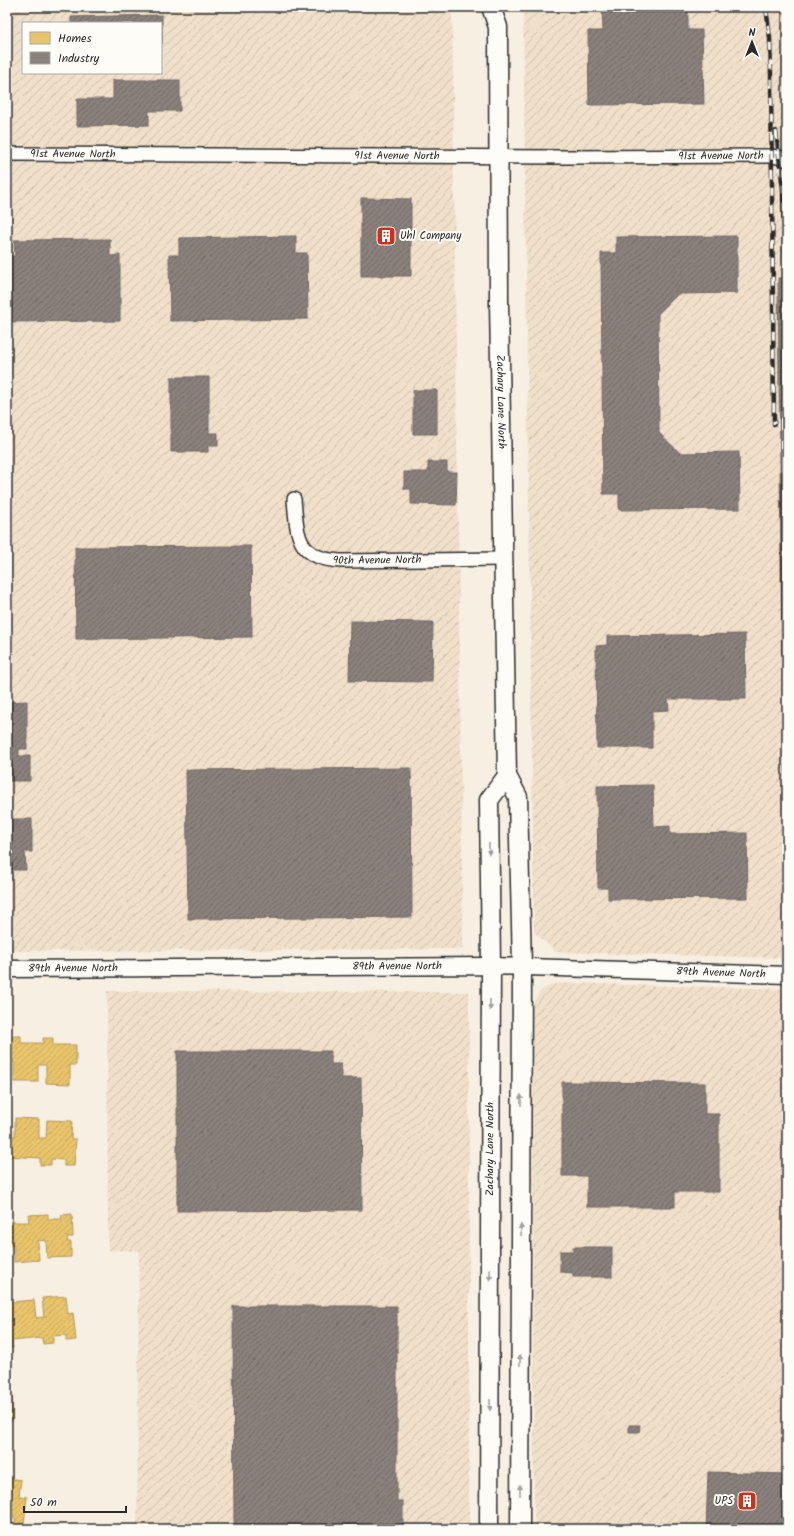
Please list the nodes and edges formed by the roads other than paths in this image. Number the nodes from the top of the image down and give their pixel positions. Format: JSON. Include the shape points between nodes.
{"nodes":[{"id":1,"x":491,"y":7,"type":"edge"},
{"id":2,"x":506,"y":7,"type":"edge"},
{"id":3,"x":498,"y":27,"type":"junction"},
{"id":4,"x":7,"y":154,"type":"edge"},
{"id":5,"x":499,"y":156,"type":"junction"},
{"id":6,"x":787,"y":160,"type":"edge"},
{"id":7,"x":294,"y":499,"type":"dead end"},
{"id":8,"x":503,"y":559,"type":"junction"},
{"id":9,"x":507,"y":776,"type":"junction"},
{"id":10,"x":491,"y":966,"type":"junction"},
{"id":11,"x":522,"y":967,"type":"junction"},
{"id":12,"x":7,"y":969,"type":"edge"},
{"id":13,"x":787,"y":975,"type":"edge"},
{"id":14,"x":489,"y":1529,"type":"edge"},
{"id":15,"x":520,"y":1529,"type":"edge"}],
"edges":[{"from":1,"to":3,"type":"main road","name":"Zachary Lane North"},
{"from":2,"to":3,"type":"main road","name":"Zachary Lane North"},
{"from":3,"to":5,"type":"main road","name":"Zachary Lane North"},
{"from":4,"to":5,"type":"street","name":"91st Avenue North"},
{"from":5,"to":6,"type":"street","name":"91st Avenue North","via":[[779,156]]},
{"from":5,"to":8,"type":"main road","name":"Zachary Lane North"},
{"from":7,"to":8,"type":"street","name":"90th Avenue North","via":[[300,540],[308,552],[323,560]]},
{"from":8,"to":9,"type":"main road","name":"Zachary Lane North"},
{"from":9,"to":10,"type":"main road","name":"Zachary Lane North","one_way":true,"via":[[489,800]]},
{"from":9,"to":11,"type":"main road","name":"Zachary Lane North","via":[[518,797]]},
{"from":10,"to":11,"type":"street","name":"89th Avenue North"},
{"from":10,"to":12,"type":"street","name":"89th Avenue North"},
{"from":10,"to":14,"type":"main road","name":"Zachary Lane North","one_way":true},
{"from":11,"to":13,"type":"street","name":"89th Avenue North"},
{"from":15,"to":11,"type":"main road","name":"Zachary Lane North","one_way":true}]}
